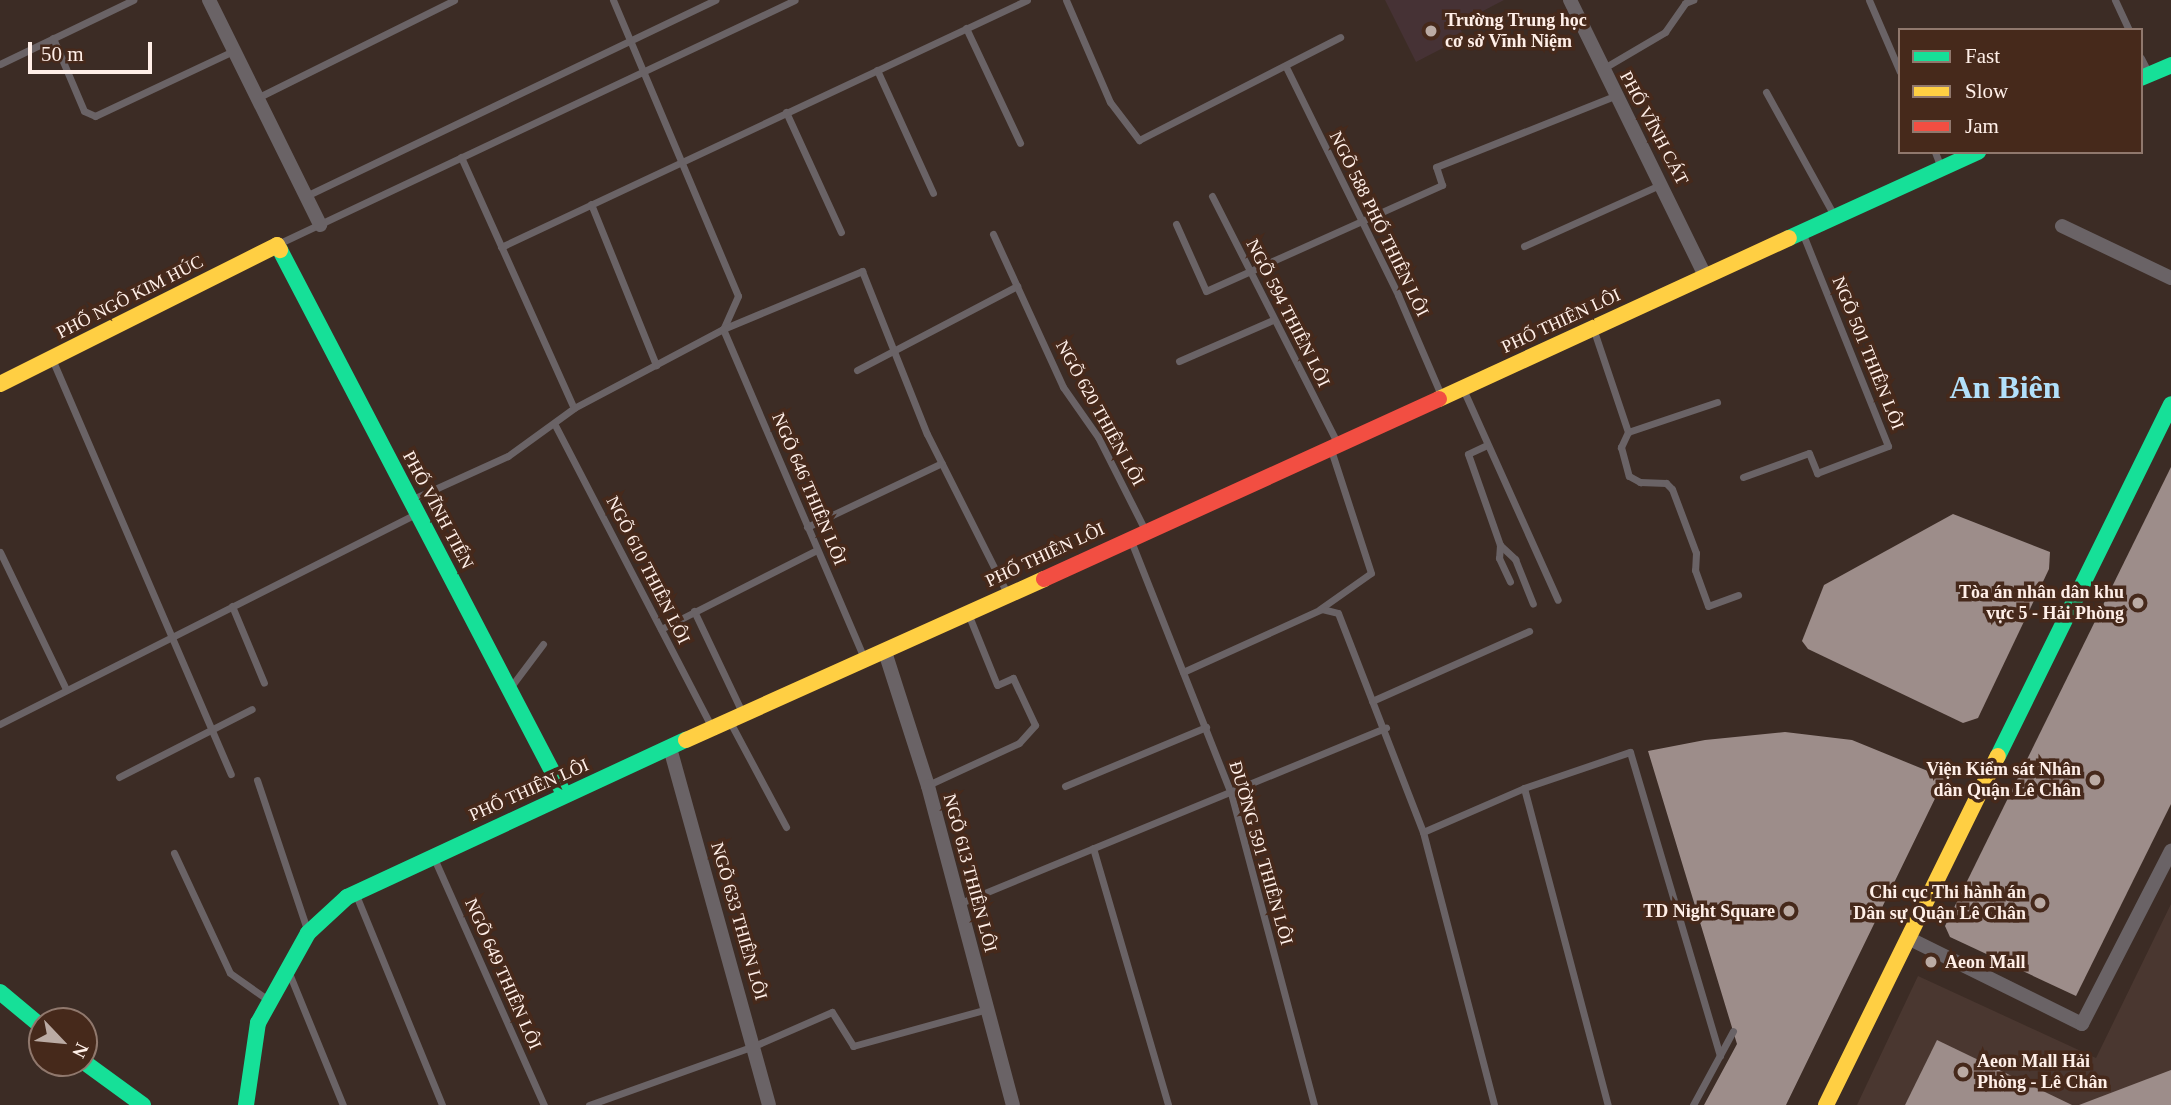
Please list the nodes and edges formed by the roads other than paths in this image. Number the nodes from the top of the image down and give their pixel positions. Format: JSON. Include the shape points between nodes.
{"nodes":[{"id":1,"x":133,"y":0,"type":"edge"},
{"id":2,"x":454,"y":0,"type":"edge"},
{"id":3,"x":613,"y":0,"type":"edge"},
{"id":4,"x":716,"y":0,"type":"edge"},
{"id":5,"x":795,"y":0,"type":"edge"},
{"id":6,"x":1027,"y":0,"type":"edge"},
{"id":7,"x":1066,"y":0,"type":"edge"},
{"id":8,"x":1570,"y":0,"type":"edge"},
{"id":9,"x":1693,"y":0,"type":"edge"},
{"id":10,"x":1869,"y":0,"type":"edge"},
{"id":11,"x":2115,"y":0,"type":"edge"},
{"id":12,"x":212,"y":1,"type":"edge"},
{"id":13,"x":966,"y":28,"type":"junction"},
{"id":14,"x":2128,"y":28,"type":"edge"},
{"id":15,"x":1340,"y":37,"type":"dead end"},
{"id":16,"x":54,"y":38,"type":"junction"},
{"id":17,"x":628,"y":41,"type":"junction"},
{"id":18,"x":233,"y":51,"type":"junction"},
{"id":19,"x":0,"y":64,"type":"edge"},
{"id":20,"x":2171,"y":65,"type":"edge"},
{"id":21,"x":1286,"y":67,"type":"junction"},
{"id":22,"x":1898,"y":67,"type":"edge"},
{"id":23,"x":877,"y":70,"type":"junction"},
{"id":24,"x":1601,"y":70,"type":"junction"},
{"id":25,"x":642,"y":71,"type":"junction"},
{"id":26,"x":2145,"y":76,"type":"edge"},
{"id":27,"x":1766,"y":92,"type":"dead end"},
{"id":28,"x":1614,"y":96,"type":"junction"},
{"id":29,"x":256,"y":98,"type":"junction"},
{"id":30,"x":786,"y":112,"type":"junction"},
{"id":31,"x":1020,"y":143,"type":"dead end"},
{"id":32,"x":1936,"y":154,"type":"edge"},
{"id":33,"x":1974,"y":154,"type":"edge"},
{"id":34,"x":461,"y":157,"type":"junction"},
{"id":35,"x":683,"y":161,"type":"junction"},
{"id":36,"x":1942,"y":169,"type":"junction"},
{"id":37,"x":1662,"y":184,"type":"junction"},
{"id":38,"x":933,"y":193,"type":"dead end"},
{"id":39,"x":305,"y":196,"type":"junction"},
{"id":40,"x":1212,"y":196,"type":"dead end"},
{"id":41,"x":591,"y":204,"type":"junction"},
{"id":42,"x":1835,"y":217,"type":"junction"},
{"id":43,"x":1360,"y":220,"type":"junction"},
{"id":44,"x":1176,"y":224,"type":"dead end"},
{"id":45,"x":320,"y":225,"type":"junction"},
{"id":46,"x":2063,"y":226,"type":"dead end"},
{"id":47,"x":841,"y":232,"type":"dead end"},
{"id":48,"x":1802,"y":232,"type":"junction"},
{"id":49,"x":993,"y":234,"type":"dead end"},
{"id":50,"x":277,"y":245,"type":"junction"},
{"id":51,"x":1524,"y":246,"type":"dead end"},
{"id":52,"x":501,"y":247,"type":"junction"},
{"id":53,"x":1249,"y":273,"type":"junction"},
{"id":54,"x":1704,"y":274,"type":"junction"},
{"id":55,"x":2171,"y":278,"type":"edge"},
{"id":56,"x":1017,"y":286,"type":"junction"},
{"id":57,"x":1273,"y":320,"type":"junction"},
{"id":58,"x":1593,"y":327,"type":"junction"},
{"id":59,"x":723,"y":330,"type":"junction"},
{"id":60,"x":895,"y":350,"type":"junction"},
{"id":61,"x":52,"y":358,"type":"junction"},
{"id":62,"x":1179,"y":361,"type":"dead end"},
{"id":63,"x":656,"y":365,"type":"junction"},
{"id":64,"x":857,"y":370,"type":"dead end"},
{"id":65,"x":0,"y":384,"type":"edge"},
{"id":66,"x":1463,"y":389,"type":"junction"},
{"id":67,"x":1440,"y":395,"type":"junction"},
{"id":68,"x":1717,"y":402,"type":"dead end"},
{"id":69,"x":2171,"y":404,"type":"edge"},
{"id":70,"x":574,"y":408,"type":"junction"},
{"id":71,"x":555,"y":425,"type":"junction"},
{"id":72,"x":1628,"y":432,"type":"junction"},
{"id":73,"x":1333,"y":445,"type":"junction"},
{"id":74,"x":1487,"y":445,"type":"junction"},
{"id":75,"x":942,"y":463,"type":"junction"},
{"id":76,"x":1742,"y":477,"type":"dead end"},
{"id":77,"x":414,"y":506,"type":"junction"},
{"id":78,"x":807,"y":527,"type":"junction"},
{"id":79,"x":1146,"y":530,"type":"junction"},
{"id":80,"x":1130,"y":537,"type":"junction"},
{"id":81,"x":1500,"y":545,"type":"junction"},
{"id":82,"x":817,"y":550,"type":"junction"},
{"id":83,"x":0,"y":552,"type":"edge"},
{"id":84,"x":1510,"y":582,"type":"dead end"},
{"id":85,"x":1007,"y":594,"type":"junction"},
{"id":86,"x":1738,"y":595,"type":"dead end"},
{"id":87,"x":1558,"y":600,"type":"dead end"},
{"id":88,"x":1533,"y":604,"type":"dead end"},
{"id":89,"x":232,"y":606,"type":"junction"},
{"id":90,"x":694,"y":611,"type":"junction"},
{"id":91,"x":1318,"y":611,"type":"junction"},
{"id":92,"x":968,"y":612,"type":"junction"},
{"id":93,"x":661,"y":629,"type":"junction"},
{"id":94,"x":1529,"y":631,"type":"dead end"},
{"id":95,"x":173,"y":639,"type":"junction"},
{"id":96,"x":543,"y":644,"type":"dead end"},
{"id":97,"x":885,"y":652,"type":"junction"},
{"id":98,"x":865,"y":662,"type":"junction"},
{"id":99,"x":1183,"y":672,"type":"junction"},
{"id":100,"x":264,"y":683,"type":"dead end"},
{"id":101,"x":510,"y":688,"type":"junction"},
{"id":102,"x":66,"y":689,"type":"junction"},
{"id":103,"x":1372,"y":701,"type":"junction"},
{"id":104,"x":252,"y":709,"type":"dead end"},
{"id":105,"x":737,"y":718,"type":"junction"},
{"id":106,"x":0,"y":724,"type":"edge"},
{"id":107,"x":1206,"y":727,"type":"junction"},
{"id":108,"x":1386,"y":728,"type":"junction"},
{"id":109,"x":213,"y":729,"type":"junction"},
{"id":110,"x":712,"y":729,"type":"junction"},
{"id":111,"x":670,"y":748,"type":"junction"},
{"id":112,"x":231,"y":774,"type":"dead end"},
{"id":113,"x":119,"y":777,"type":"dead end"},
{"id":114,"x":257,"y":780,"type":"dead end"},
{"id":115,"x":928,"y":786,"type":"junction"},
{"id":116,"x":1065,"y":786,"type":"dead end"},
{"id":117,"x":1524,"y":788,"type":"junction"},
{"id":118,"x":1231,"y":793,"type":"junction"},
{"id":119,"x":564,"y":794,"type":"junction"},
{"id":120,"x":786,"y":827,"type":"dead end"},
{"id":121,"x":1423,"y":832,"type":"junction"},
{"id":122,"x":1093,"y":848,"type":"junction"},
{"id":123,"x":2171,"y":852,"type":"edge"},
{"id":124,"x":174,"y":853,"type":"dead end"},
{"id":125,"x":433,"y":855,"type":"junction"},
{"id":126,"x":355,"y":893,"type":"junction"},
{"id":127,"x":958,"y":905,"type":"junction"},
{"id":128,"x":309,"y":933,"type":"junction"},
{"id":129,"x":1908,"y":938,"type":"junction"},
{"id":130,"x":286,"y":967,"type":"junction"},
{"id":131,"x":0,"y":992,"type":"edge"},
{"id":132,"x":269,"y":1001,"type":"junction"},
{"id":133,"x":987,"y":1009,"type":"junction"},
{"id":134,"x":28,"y":1015,"type":"edge"},
{"id":135,"x":1733,"y":1031,"type":"dead end"},
{"id":136,"x":754,"y":1046,"type":"junction"},
{"id":137,"x":1720,"y":1056,"type":"junction"},
{"id":138,"x":98,"y":1072,"type":"edge"},
{"id":139,"x":143,"y":1105,"type":"edge"},
{"id":140,"x":246,"y":1105,"type":"edge"},
{"id":141,"x":343,"y":1105,"type":"edge"},
{"id":142,"x":442,"y":1105,"type":"edge"},
{"id":143,"x":544,"y":1105,"type":"edge"},
{"id":144,"x":589,"y":1105,"type":"edge"},
{"id":145,"x":769,"y":1105,"type":"edge"},
{"id":146,"x":1013,"y":1105,"type":"edge"},
{"id":147,"x":1168,"y":1105,"type":"edge"},
{"id":148,"x":1314,"y":1105,"type":"edge"},
{"id":149,"x":1494,"y":1105,"type":"edge"},
{"id":150,"x":1608,"y":1105,"type":"edge"},
{"id":151,"x":1693,"y":1105,"type":"edge"},
{"id":152,"x":1826,"y":1105,"type":"edge"}],
"edges":[{"from":1,"to":16,"type":"lane"},
{"from":2,"to":29,"type":"lane"},
{"from":3,"to":17,"type":"lane"},
{"from":4,"to":17,"type":"lane"},
{"from":5,"to":25,"type":"lane"},
{"from":6,"to":13,"type":"lane"},
{"from":7,"to":21,"type":"lane","via":[[1110,103],[1139,140]]},
{"from":8,"to":24,"type":"street","name":"PHỐ VĨNH CÁT"},
{"from":9,"to":24,"type":"lane","via":[[1685,3],[1665,32]]},
{"from":10,"to":22,"type":"lane"},
{"from":11,"to":14,"type":"lane"},
{"from":12,"to":18,"type":"street"},
{"from":13,"to":23,"type":"lane"},
{"from":13,"to":31,"type":"lane"},
{"from":15,"to":21,"type":"lane"},
{"from":16,"to":18,"type":"lane","via":[[84,111],[95,116]]},
{"from":16,"to":19,"type":"lane"},
{"from":17,"to":25,"type":"lane"},
{"from":17,"to":39,"type":"lane"},
{"from":18,"to":29,"type":"street"},
{"from":20,"to":26,"type":"main road"},
{"from":21,"to":43,"type":"lane","name":"NGÕ 588 PHỐ THIÊN LÔI"},
{"from":23,"to":30,"type":"lane"},
{"from":23,"to":38,"type":"lane"},
{"from":24,"to":28,"type":"street","name":"PHỐ VĨNH CÁT"},
{"from":25,"to":34,"type":"lane"},
{"from":25,"to":35,"type":"lane"},
{"from":27,"to":42,"type":"lane"},
{"from":28,"to":37,"type":"street","name":"PHỐ VĨNH CÁT"},
{"from":28,"to":43,"type":"lane","via":[[1436,167],[1441,185]]},
{"from":29,"to":39,"type":"street"},
{"from":30,"to":35,"type":"lane"},
{"from":30,"to":47,"type":"lane"},
{"from":32,"to":36,"type":"lane"},
{"from":33,"to":36,"type":"main road","name":"PHỐ THIÊN LÔI"},
{"from":34,"to":45,"type":"lane"},
{"from":34,"to":52,"type":"lane"},
{"from":35,"to":41,"type":"lane"},
{"from":35,"to":59,"type":"lane","via":[[738,296]]},
{"from":36,"to":42,"type":"main road","name":"PHỐ THIÊN LÔI"},
{"from":37,"to":51,"type":"lane"},
{"from":37,"to":54,"type":"street","name":"PHỐ VĨNH CÁT"},
{"from":39,"to":45,"type":"street"},
{"from":40,"to":53,"type":"lane","name":"NGÕ 594 THIÊN LÔI"},
{"from":41,"to":52,"type":"lane"},
{"from":41,"to":63,"type":"lane"},
{"from":42,"to":48,"type":"main road","name":"PHỐ THIÊN LÔI"},
{"from":43,"to":53,"type":"lane"},
{"from":43,"to":67,"type":"lane","name":"NGÕ 588 PHỐ THIÊN LÔI"},
{"from":44,"to":53,"type":"lane","via":[[1206,291]]},
{"from":45,"to":50,"type":"lane"},
{"from":46,"to":55,"type":"street"},
{"from":48,"to":54,"type":"main road","name":"PHỐ THIÊN LÔI"},
{"from":48,"to":76,"type":"lane","name":"NGÕ 501 THIÊN LÔI","via":[[1888,446],[1817,473],[1809,453]]},
{"from":49,"to":56,"type":"lane","name":"NGÕ 620 THIÊN LÔI"},
{"from":50,"to":61,"type":"main road","name":"PHỐ NGÔ KIM HÚC"},
{"from":50,"to":77,"type":"main road","name":"PHỐ VĨNH TIẾN"},
{"from":52,"to":70,"type":"lane"},
{"from":53,"to":57,"type":"lane","name":"NGÕ 594 THIÊN LÔI"},
{"from":54,"to":58,"type":"main road","name":"PHỐ THIÊN LÔI"},
{"from":56,"to":60,"type":"lane"},
{"from":56,"to":79,"type":"lane","name":"NGÕ 620 THIÊN LÔI","via":[[1063,387],[1098,437]]},
{"from":57,"to":62,"type":"lane"},
{"from":57,"to":73,"type":"lane","name":"NGÕ 594 THIÊN LÔI"},
{"from":58,"to":66,"type":"main road","name":"PHỐ THIÊN LÔI"},
{"from":58,"to":72,"type":"lane"},
{"from":59,"to":60,"type":"lane","via":[[862,271]]},
{"from":59,"to":63,"type":"lane"},
{"from":59,"to":78,"type":"lane","name":"NGÕ 646 THIÊN LÔI"},
{"from":60,"to":64,"type":"lane"},
{"from":60,"to":75,"type":"lane"},
{"from":61,"to":65,"type":"main road","name":"PHỐ NGÔ KIM HÚC"},
{"from":61,"to":95,"type":"lane"},
{"from":63,"to":70,"type":"lane"},
{"from":66,"to":67,"type":"main road","name":"PHỐ THIÊN LÔI"},
{"from":66,"to":74,"type":"lane"},
{"from":67,"to":73,"type":"main road","name":"PHỐ THIÊN LÔI"},
{"from":68,"to":72,"type":"lane"},
{"from":69,"to":129,"type":"main road"},
{"from":70,"to":71,"type":"lane"},
{"from":71,"to":77,"type":"lane"},
{"from":71,"to":93,"type":"lane","name":"NGÕ 610 THIÊN LÔI"},
{"from":72,"to":86,"type":"lane","via":[[1621,447],[1629,476],[1640,482],[1657,480],[1672,489],[1696,553],[1695,570],[1708,606]]},
{"from":73,"to":79,"type":"main road","name":"PHỐ THIÊN LÔI"},
{"from":73,"to":91,"type":"lane","name":"NGÕ 594 THIÊN LÔI","via":[[1371,573]]},
{"from":74,"to":81,"type":"lane","via":[[1468,454]]},
{"from":74,"to":87,"type":"lane","via":[[1499,462]]},
{"from":75,"to":78,"type":"lane"},
{"from":75,"to":85,"type":"lane"},
{"from":77,"to":89,"type":"lane"},
{"from":77,"to":101,"type":"main road","name":"PHỐ VĨNH TIẾN"},
{"from":78,"to":82,"type":"lane","name":"NGÕ 646 THIÊN LÔI"},
{"from":79,"to":80,"type":"main road","name":"PHỐ THIÊN LÔI"},
{"from":80,"to":85,"type":"main road","name":"PHỐ THIÊN LÔI"},
{"from":80,"to":99,"type":"lane","name":"ĐƯỜNG 591 THIÊN LÔI"},
{"from":81,"to":84,"type":"lane","via":[[1499,558]]},
{"from":81,"to":88,"type":"lane","via":[[1515,559]]},
{"from":82,"to":90,"type":"lane"},
{"from":82,"to":98,"type":"lane","name":"NGÕ 646 THIÊN LÔI"},
{"from":83,"to":102,"type":"lane"},
{"from":85,"to":92,"type":"main road","name":"PHỐ THIÊN LÔI"},
{"from":89,"to":95,"type":"lane"},
{"from":89,"to":100,"type":"lane"},
{"from":90,"to":93,"type":"lane"},
{"from":90,"to":105,"type":"lane"},
{"from":91,"to":99,"type":"lane"},
{"from":91,"to":103,"type":"lane","via":[[1330,608],[1338,613]]},
{"from":92,"to":97,"type":"main road","name":"PHỐ THIÊN LÔI"},
{"from":92,"to":115,"type":"lane","via":[[997,685],[1013,678],[1035,725],[1018,743]]},
{"from":93,"to":110,"type":"lane","name":"NGÕ 610 THIÊN LÔI"},
{"from":94,"to":103,"type":"lane"},
{"from":95,"to":102,"type":"lane"},
{"from":95,"to":109,"type":"lane"},
{"from":96,"to":101,"type":"lane"},
{"from":97,"to":98,"type":"main road","name":"PHỐ THIÊN LÔI"},
{"from":97,"to":115,"type":"street","name":"NGÕ 613 THIÊN LÔI"},
{"from":98,"to":105,"type":"main road","name":"PHỐ THIÊN LÔI"},
{"from":99,"to":107,"type":"lane","name":"ĐƯỜNG 591 THIÊN LÔI"},
{"from":101,"to":119,"type":"main road","name":"PHỐ VĨNH TIẾN"},
{"from":102,"to":106,"type":"lane"},
{"from":103,"to":108,"type":"lane"},
{"from":104,"to":109,"type":"lane"},
{"from":105,"to":110,"type":"main road","name":"PHỐ THIÊN LÔI"},
{"from":105,"to":120,"type":"lane"},
{"from":107,"to":116,"type":"lane"},
{"from":107,"to":118,"type":"lane","name":"ĐƯỜNG 591 THIÊN LÔI"},
{"from":108,"to":118,"type":"lane"},
{"from":108,"to":121,"type":"lane"},
{"from":109,"to":112,"type":"lane"},
{"from":109,"to":113,"type":"lane"},
{"from":110,"to":111,"type":"main road","name":"PHỐ THIÊN LÔI"},
{"from":111,"to":119,"type":"main road","name":"PHỐ THIÊN LÔI"},
{"from":111,"to":136,"type":"street","name":"NGÕ 633 THIÊN LÔI"},
{"from":114,"to":128,"type":"lane"},
{"from":115,"to":127,"type":"street","name":"NGÕ 613 THIÊN LÔI"},
{"from":117,"to":121,"type":"lane"},
{"from":117,"to":137,"type":"lane","via":[[1630,752]]},
{"from":117,"to":150,"type":"lane"},
{"from":118,"to":122,"type":"lane"},
{"from":118,"to":148,"type":"lane","name":"ĐƯỜNG 591 THIÊN LÔI"},
{"from":119,"to":125,"type":"main road","name":"PHỐ THIÊN LÔI"},
{"from":121,"to":149,"type":"lane"},
{"from":122,"to":127,"type":"lane"},
{"from":122,"to":147,"type":"lane"},
{"from":123,"to":129,"type":"street","via":[[2082,1024]]},
{"from":124,"to":132,"type":"lane","via":[[230,973]]},
{"from":125,"to":126,"type":"main road","name":"PHỐ THIÊN LÔI"},
{"from":125,"to":143,"type":"lane","name":"NGÕ 649 THIÊN LÔI"},
{"from":126,"to":128,"type":"main road","name":"PHỐ THIÊN LÔI","via":[[328,911]]},
{"from":126,"to":142,"type":"lane"},
{"from":127,"to":133,"type":"street","name":"NGÕ 613 THIÊN LÔI"},
{"from":128,"to":130,"type":"main road","name":"PHỐ THIÊN LÔI"},
{"from":129,"to":152,"type":"main road"},
{"from":130,"to":132,"type":"main road","name":"PHỐ THIÊN LÔI"},
{"from":130,"to":141,"type":"lane"},
{"from":131,"to":134,"type":"main road"},
{"from":132,"to":140,"type":"main road","name":"PHỐ THIÊN LÔI","via":[[258,1023]]},
{"from":133,"to":136,"type":"lane","via":[[853,1046],[832,1012]]},
{"from":133,"to":146,"type":"street","name":"NGÕ 613 THIÊN LÔI"},
{"from":135,"to":137,"type":"lane"},
{"from":136,"to":144,"type":"lane"},
{"from":136,"to":145,"type":"street","name":"NGÕ 633 THIÊN LÔI"},
{"from":137,"to":151,"type":"lane"},
{"from":138,"to":139,"type":"main road"}]}
